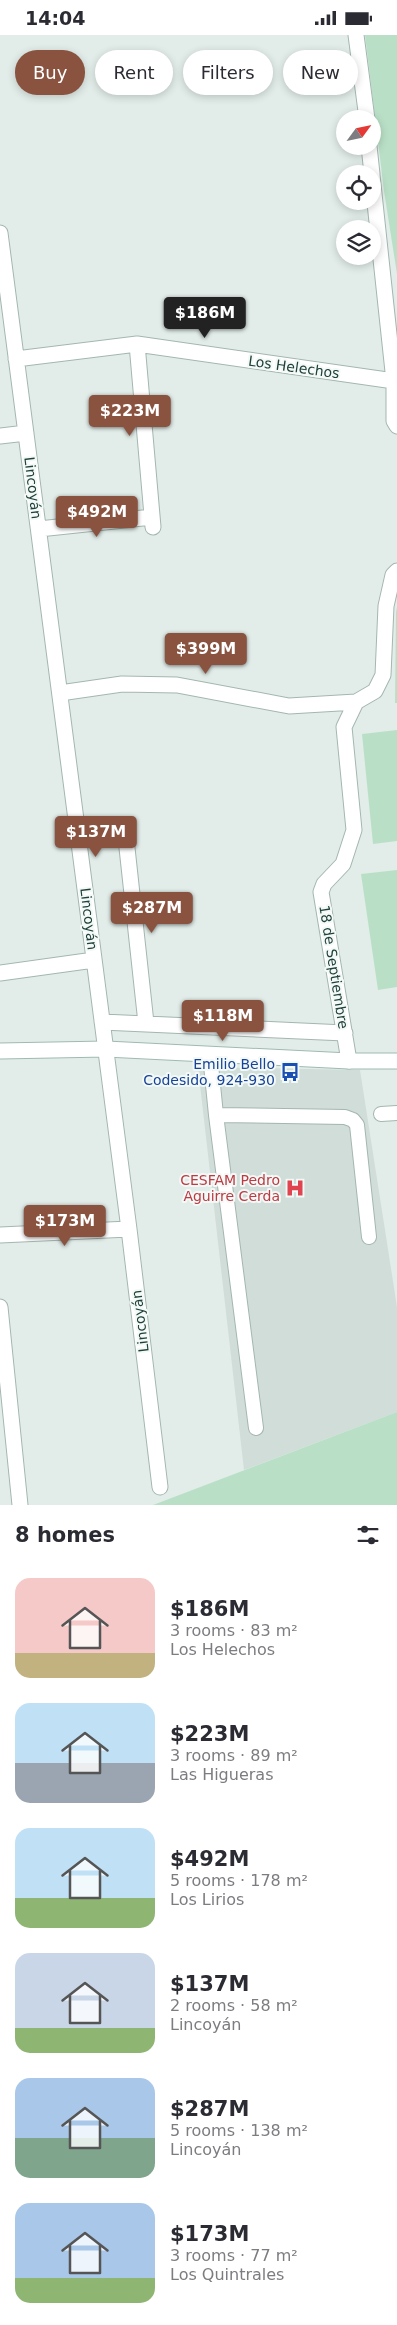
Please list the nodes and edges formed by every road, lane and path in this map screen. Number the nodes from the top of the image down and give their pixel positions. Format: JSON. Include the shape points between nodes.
{"nodes":[{"id":1,"x":356,"y":35,"type":"edge"},
{"id":2,"x":366,"y":110,"type":"edge"},
{"id":3,"x":376,"y":210,"type":"edge"},
{"id":4,"x":0,"y":233,"type":"edge"},
{"id":5,"x":137,"y":344,"type":"junction"},
{"id":6,"x":16,"y":359,"type":"junction"},
{"id":7,"x":394,"y":381,"type":"junction"},
{"id":8,"x":397,"y":426,"type":"edge"},
{"id":9,"x":26,"y":433,"type":"junction"},
{"id":10,"x":0,"y":436,"type":"edge"},
{"id":11,"x":38,"y":529,"type":"junction"},
{"id":12,"x":397,"y":571,"type":"edge"},
{"id":13,"x":60,"y":693,"type":"junction"},
{"id":14,"x":356,"y":701,"type":"junction"},
{"id":15,"x":127,"y":848,"type":"dead end"},
{"id":16,"x":94,"y":960,"type":"junction"},
{"id":17,"x":0,"y":973,"type":"edge"},
{"id":18,"x":102,"y":1023,"type":"junction"},
{"id":19,"x":146,"y":1023,"type":"junction"},
{"id":20,"x":344,"y":1033,"type":"junction"},
{"id":21,"x":106,"y":1049,"type":"junction"},
{"id":22,"x":0,"y":1051,"type":"edge"},
{"id":23,"x":210,"y":1055,"type":"junction"},
{"id":24,"x":349,"y":1061,"type":"junction"},
{"id":25,"x":397,"y":1061,"type":"edge"},
{"id":26,"x":397,"y":1113,"type":"edge"},
{"id":27,"x":381,"y":1114,"type":"dead end"},
{"id":28,"x":216,"y":1115,"type":"junction"},
{"id":29,"x":129,"y":1229,"type":"junction"},
{"id":30,"x":0,"y":1235,"type":"edge"},
{"id":31,"x":369,"y":1237,"type":"dead end"},
{"id":32,"x":0,"y":1307,"type":"edge"},
{"id":33,"x":256,"y":1428,"type":"dead end"},
{"id":34,"x":160,"y":1487,"type":"dead end"},
{"id":35,"x":20,"y":1505,"type":"edge"}],
"edges":[{"from":1,"to":2,"type":"street"},
{"from":3,"to":7,"type":"street"},
{"from":4,"to":6,"type":"street","name":"Lincoyán"},
{"from":5,"to":6,"type":"street","name":"Los Helechos"},
{"from":5,"to":7,"type":"street","name":"Los Helechos"},
{"from":5,"to":11,"type":"street","via":[[153,522]]},
{"from":6,"to":9,"type":"street","name":"Lincoyán"},
{"from":7,"to":8,"type":"street","via":[[394,421]]},
{"from":9,"to":10,"type":"street"},
{"from":9,"to":11,"type":"street","name":"Lincoyán"},
{"from":11,"to":13,"type":"street","name":"Lincoyán"},
{"from":12,"to":14,"type":"street","via":[[393,575],[386,606],[383,675],[375,691]]},
{"from":13,"to":14,"type":"street","via":[[122,684],[177,685],[289,706]]},
{"from":13,"to":16,"type":"street","name":"Lincoyán"},
{"from":14,"to":20,"type":"street","name":"18 de Septiembre","via":[[344,727],[354,830],[343,864],[324,883],[321,892]]},
{"from":15,"to":19,"type":"street"},
{"from":16,"to":17,"type":"street"},
{"from":16,"to":18,"type":"street","name":"Lincoyán"},
{"from":18,"to":19,"type":"street"},
{"from":18,"to":21,"type":"street","name":"Lincoyán"},
{"from":19,"to":20,"type":"street"},
{"from":20,"to":24,"type":"street","name":"18 de Septiembre"},
{"from":21,"to":22,"type":"street"},
{"from":21,"to":23,"type":"street"},
{"from":21,"to":29,"type":"street","name":"Lincoyán"},
{"from":23,"to":24,"type":"street"},
{"from":23,"to":28,"type":"lane"},
{"from":24,"to":25,"type":"street"},
{"from":26,"to":27,"type":"lane"},
{"from":28,"to":31,"type":"lane","via":[[353,1119],[357,1125]]},
{"from":28,"to":33,"type":"lane"},
{"from":29,"to":30,"type":"street"},
{"from":29,"to":34,"type":"street","name":"Lincoyán"},
{"from":32,"to":35,"type":"street"}]}
